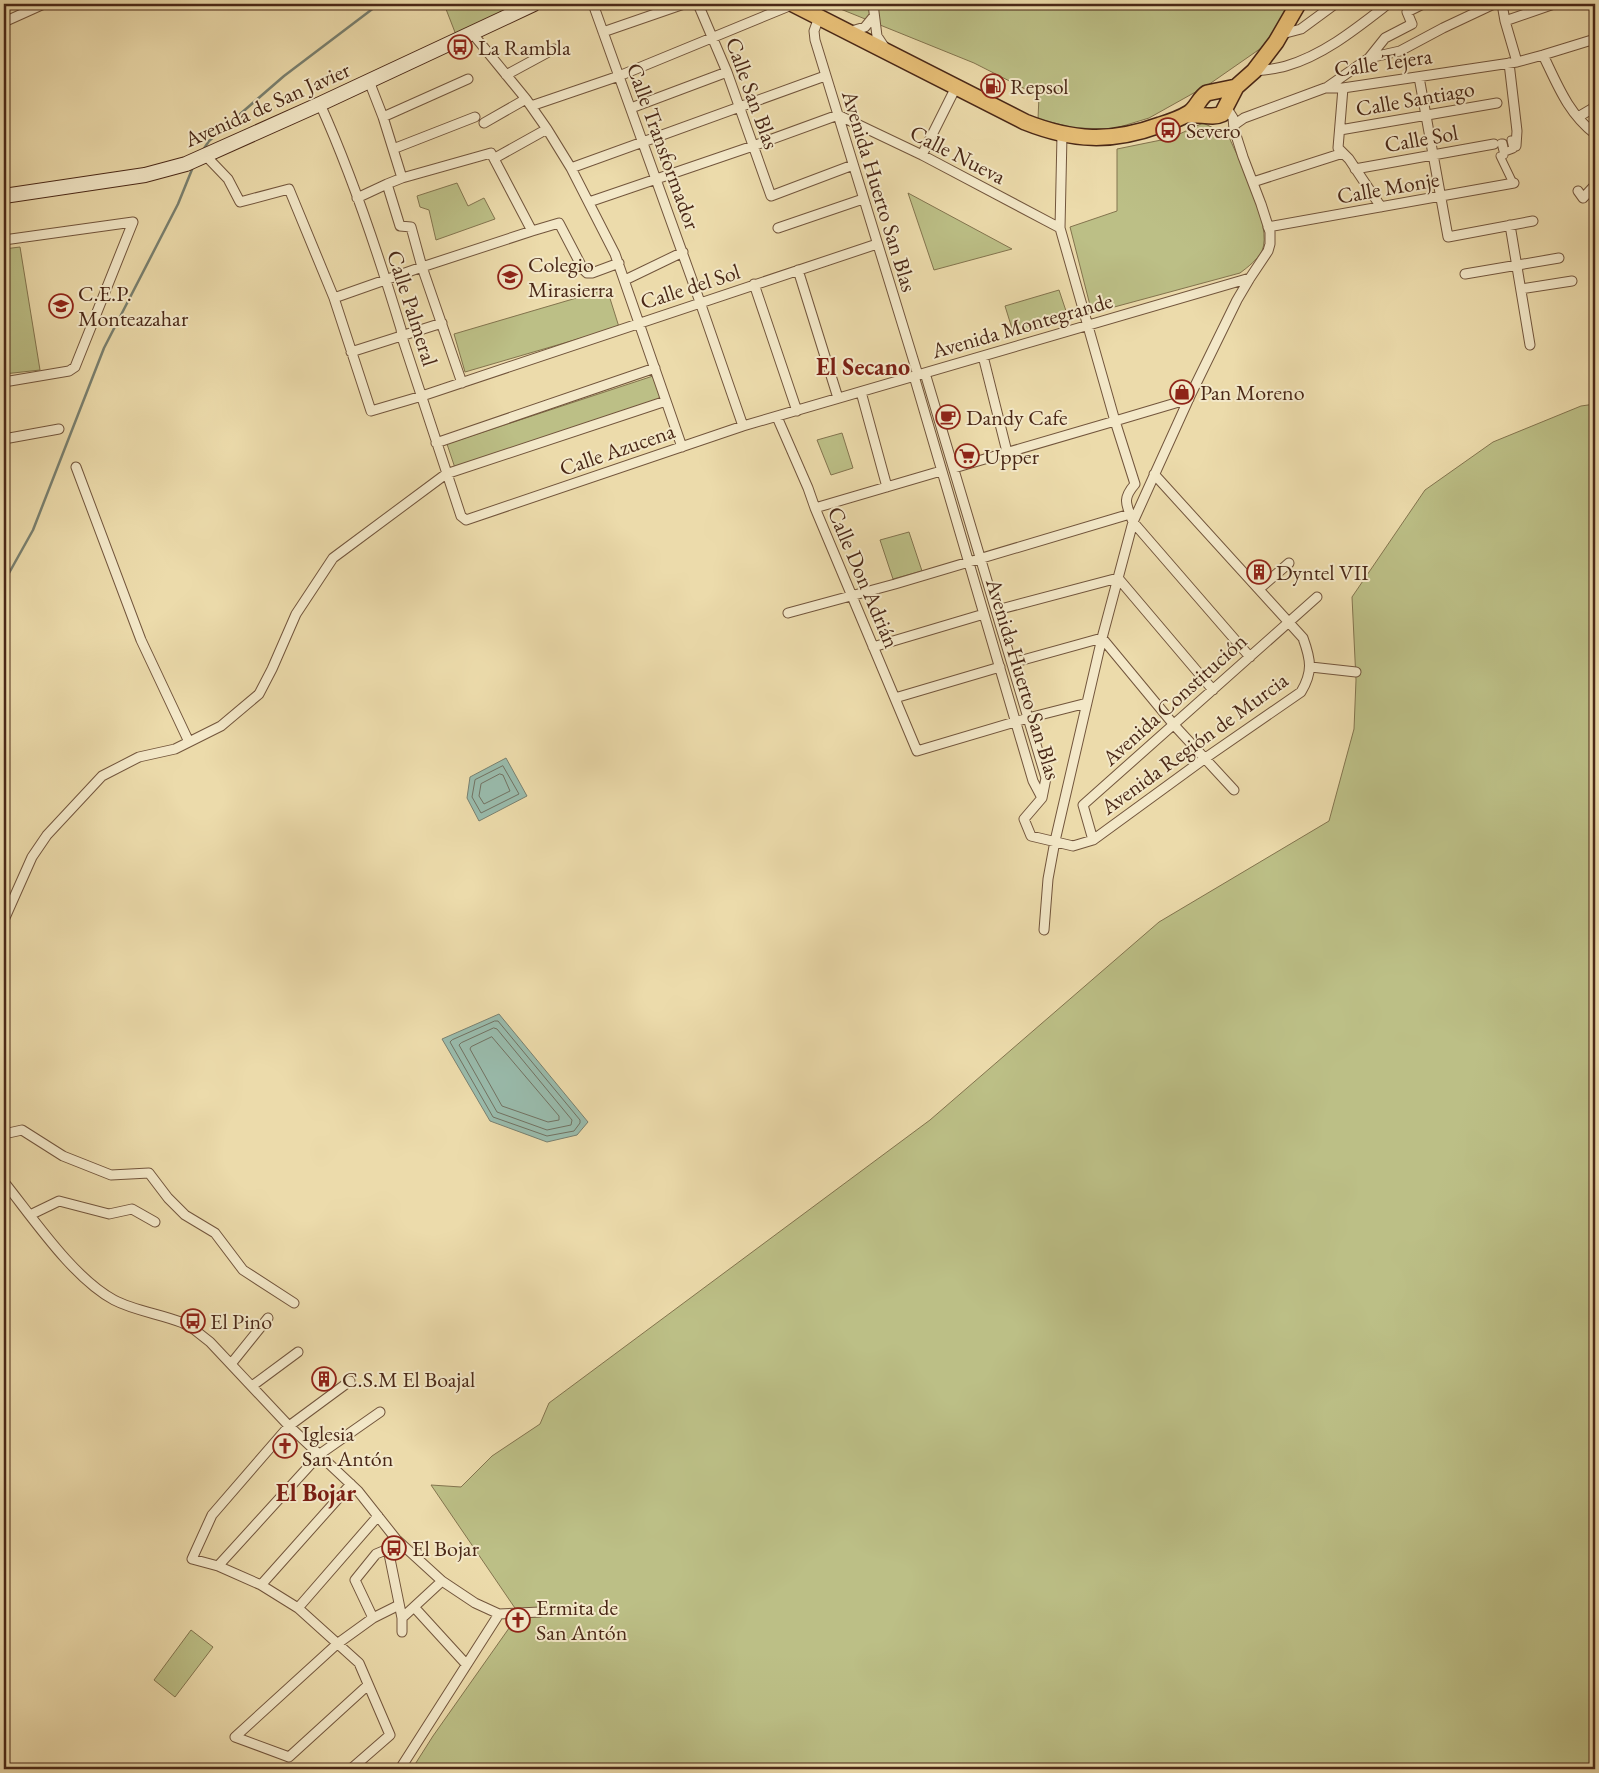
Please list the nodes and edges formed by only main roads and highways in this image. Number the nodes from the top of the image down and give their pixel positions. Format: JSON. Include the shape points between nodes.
{"nodes":[{"id":1,"x":534,"y":4,"type":"edge"},
{"id":2,"x":793,"y":4,"type":"edge"},
{"id":3,"x":1298,"y":4,"type":"edge"},
{"id":4,"x":1236,"y":87,"type":"junction"},
{"id":5,"x":1216,"y":91,"type":"junction"},
{"id":6,"x":1201,"y":100,"type":"junction"},
{"id":7,"x":1226,"y":106,"type":"junction"},
{"id":8,"x":1186,"y":115,"type":"junction"},
{"id":9,"x":1209,"y":116,"type":"junction"},
{"id":10,"x":4,"y":196,"type":"edge"}],
"edges":[{"from":1,"to":10,"type":"main road","name":"Avenida de San Javier","via":[[186,164],[160,172]]},
{"from":2,"to":8,"type":"main road","via":[[1025,122],[1062,134],[1080,138],[1114,138],[1148,130]]},
{"from":3,"to":4,"type":"main road","via":[[1282,34],[1254,71]]},
{"from":4,"to":5,"type":"main road"},
{"from":4,"to":7,"type":"main road"},
{"from":5,"to":6,"type":"main road","via":[[1207,93]]},
{"from":5,"to":7,"type":"main road","via":[[1224,96]]},
{"from":6,"to":8,"type":"main road"},
{"from":6,"to":9,"type":"main road","via":[[1201,108]]},
{"from":7,"to":9,"type":"main road","via":[[1222,114]]},
{"from":8,"to":9,"type":"main road"}]}
